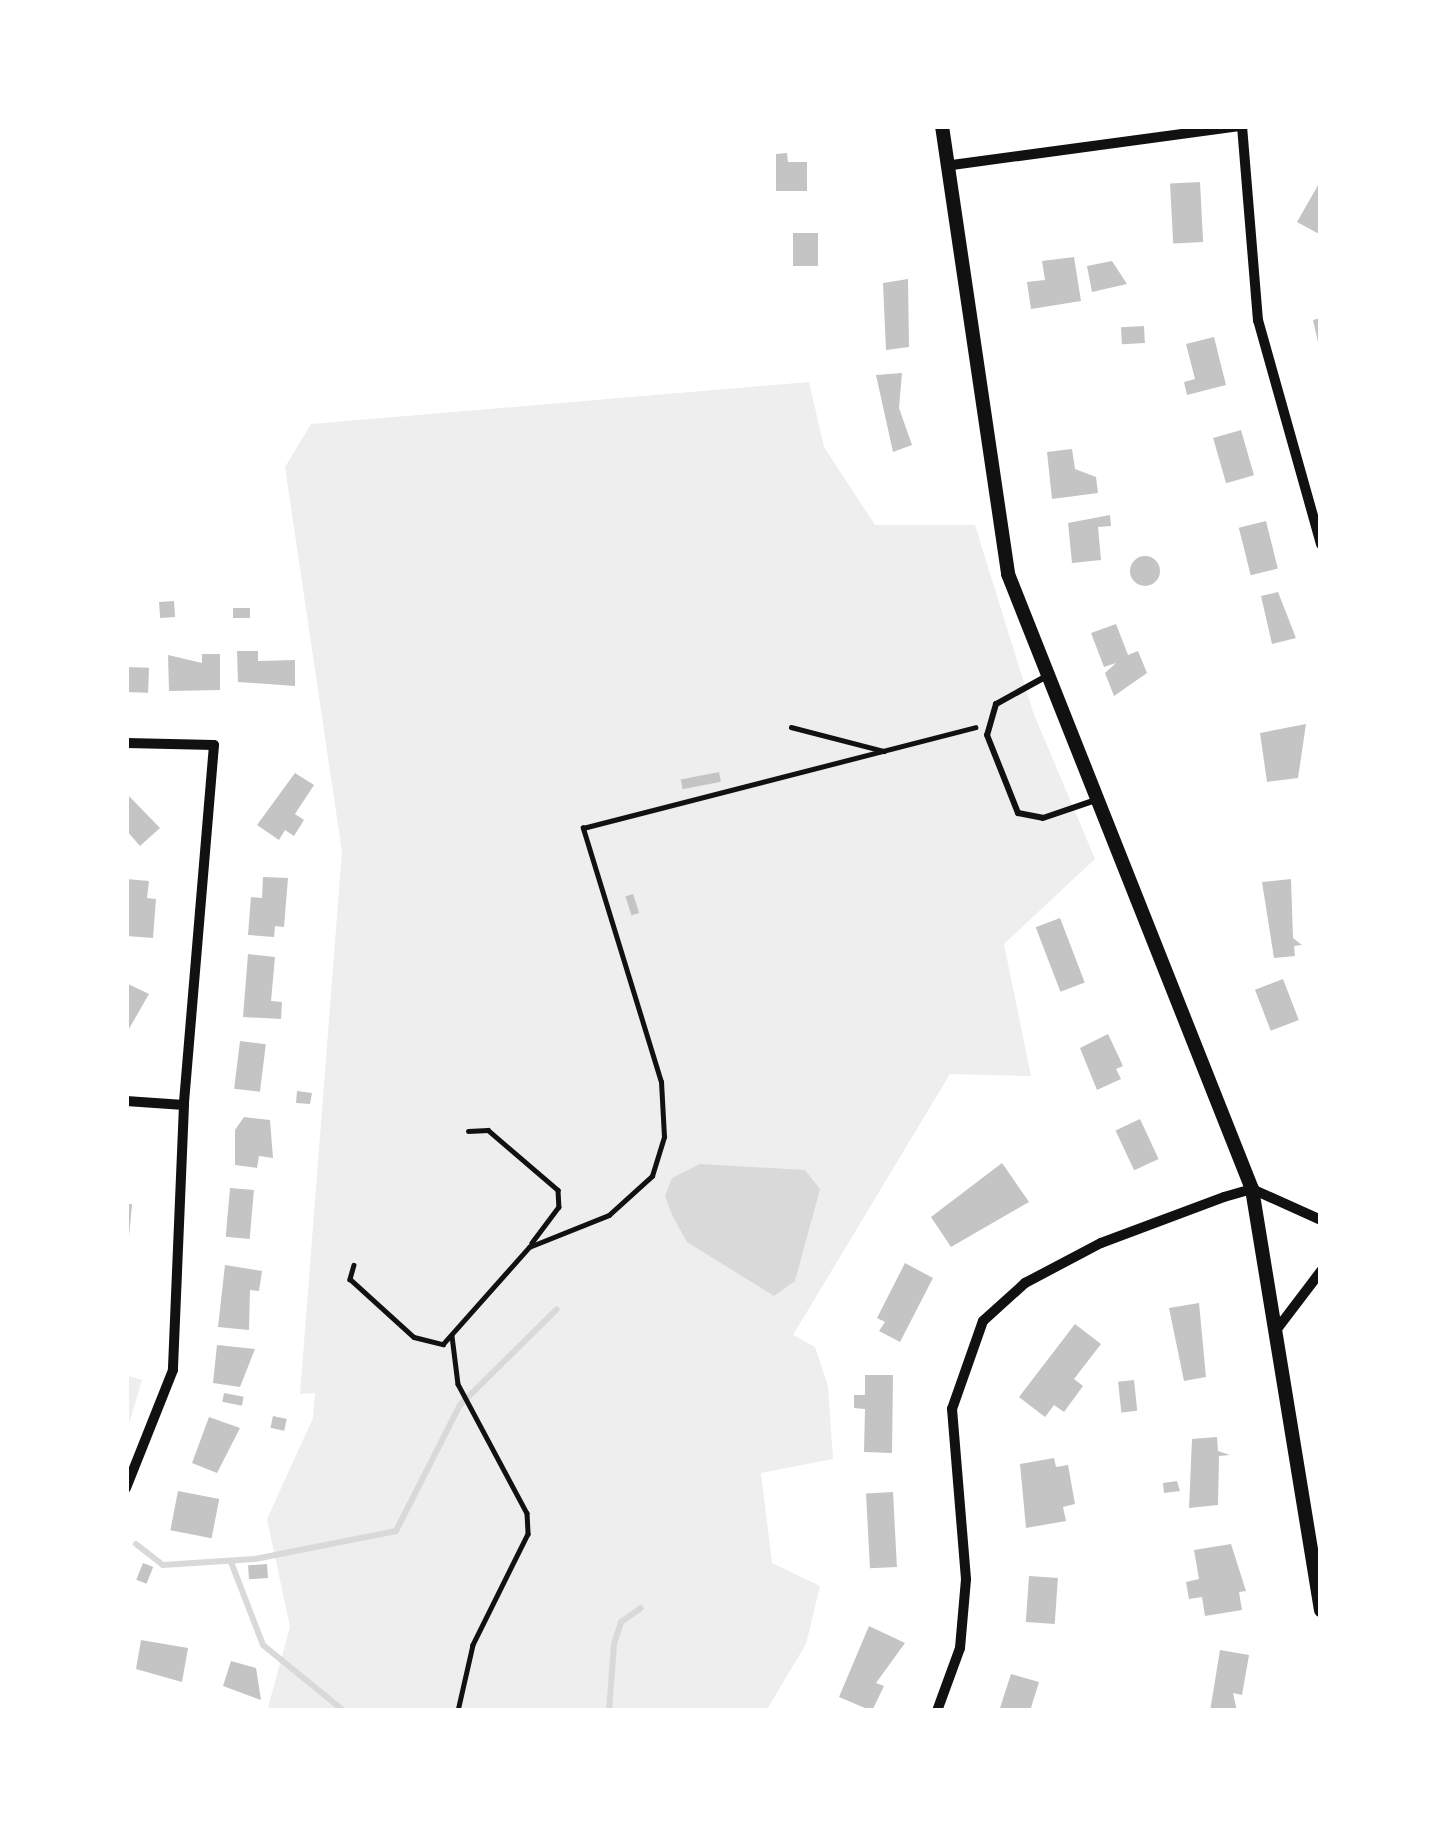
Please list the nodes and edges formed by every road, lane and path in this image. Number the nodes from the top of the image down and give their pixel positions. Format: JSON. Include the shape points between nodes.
{"nodes":[{"id":1,"x":942,"y":126,"type":"edge"},
{"id":2,"x":1242,"y":126,"type":"edge"},
{"id":3,"x":952,"y":165,"type":"junction"},
{"id":4,"x":1321,"y":544,"type":"edge"},
{"id":5,"x":1045,"y":676,"type":"junction"},
{"id":6,"x":986,"y":724,"type":"junction"},
{"id":7,"x":791,"y":728,"type":"dead end"},
{"id":8,"x":126,"y":743,"type":"edge"},
{"id":9,"x":884,"y":751,"type":"junction"},
{"id":10,"x":1097,"y":800,"type":"junction"},
{"id":11,"x":126,"y":1101,"type":"edge"},
{"id":12,"x":184,"y":1105,"type":"junction"},
{"id":13,"x":468,"y":1131,"type":"dead end"},
{"id":14,"x":1252,"y":1189,"type":"junction"},
{"id":15,"x":1321,"y":1220,"type":"edge"},
{"id":16,"x":529,"y":1247,"type":"junction"},
{"id":17,"x":354,"y":1265,"type":"dead end"},
{"id":18,"x":1321,"y":1270,"type":"edge"},
{"id":19,"x":1277,"y":1329,"type":"junction"},
{"id":20,"x":452,"y":1333,"type":"junction"},
{"id":21,"x":126,"y":1488,"type":"edge"},
{"id":22,"x":1321,"y":1610,"type":"edge"},
{"id":23,"x":458,"y":1711,"type":"edge"},
{"id":24,"x":938,"y":1711,"type":"edge"}],
"edges":[{"from":1,"to":3,"type":"street"},
{"from":2,"to":3,"type":"street"},
{"from":2,"to":4,"type":"street","via":[[1258,320]]},
{"from":3,"to":5,"type":"street","via":[[995,506],[1008,574]]},
{"from":5,"to":6,"type":"lane","via":[[996,704]]},
{"from":5,"to":10,"type":"street"},
{"from":6,"to":9,"type":"path"},
{"from":6,"to":10,"type":"lane","via":[[1018,813],[1042,818]]},
{"from":7,"to":9,"type":"path"},
{"from":8,"to":12,"type":"street","via":[[214,745]]},
{"from":9,"to":16,"type":"path","via":[[583,828],[661,1082],[664,1137],[652,1176],[608,1215]]},
{"from":10,"to":14,"type":"street"},
{"from":11,"to":12,"type":"street"},
{"from":12,"to":21,"type":"street","via":[[173,1370]]},
{"from":13,"to":16,"type":"path","via":[[488,1130],[559,1190],[559,1207]]},
{"from":14,"to":15,"type":"street"},
{"from":14,"to":19,"type":"street"},
{"from":14,"to":24,"type":"street","via":[[1101,1243],[1025,1283],[983,1321],[952,1409],[966,1579],[960,1648]]},
{"from":16,"to":20,"type":"path"},
{"from":17,"to":20,"type":"path","via":[[350,1280],[424,1345],[443,1344]]},
{"from":18,"to":19,"type":"street"},
{"from":19,"to":22,"type":"street"},
{"from":20,"to":23,"type":"path","via":[[458,1384],[527,1513],[528,1534],[473,1645]]}]}
